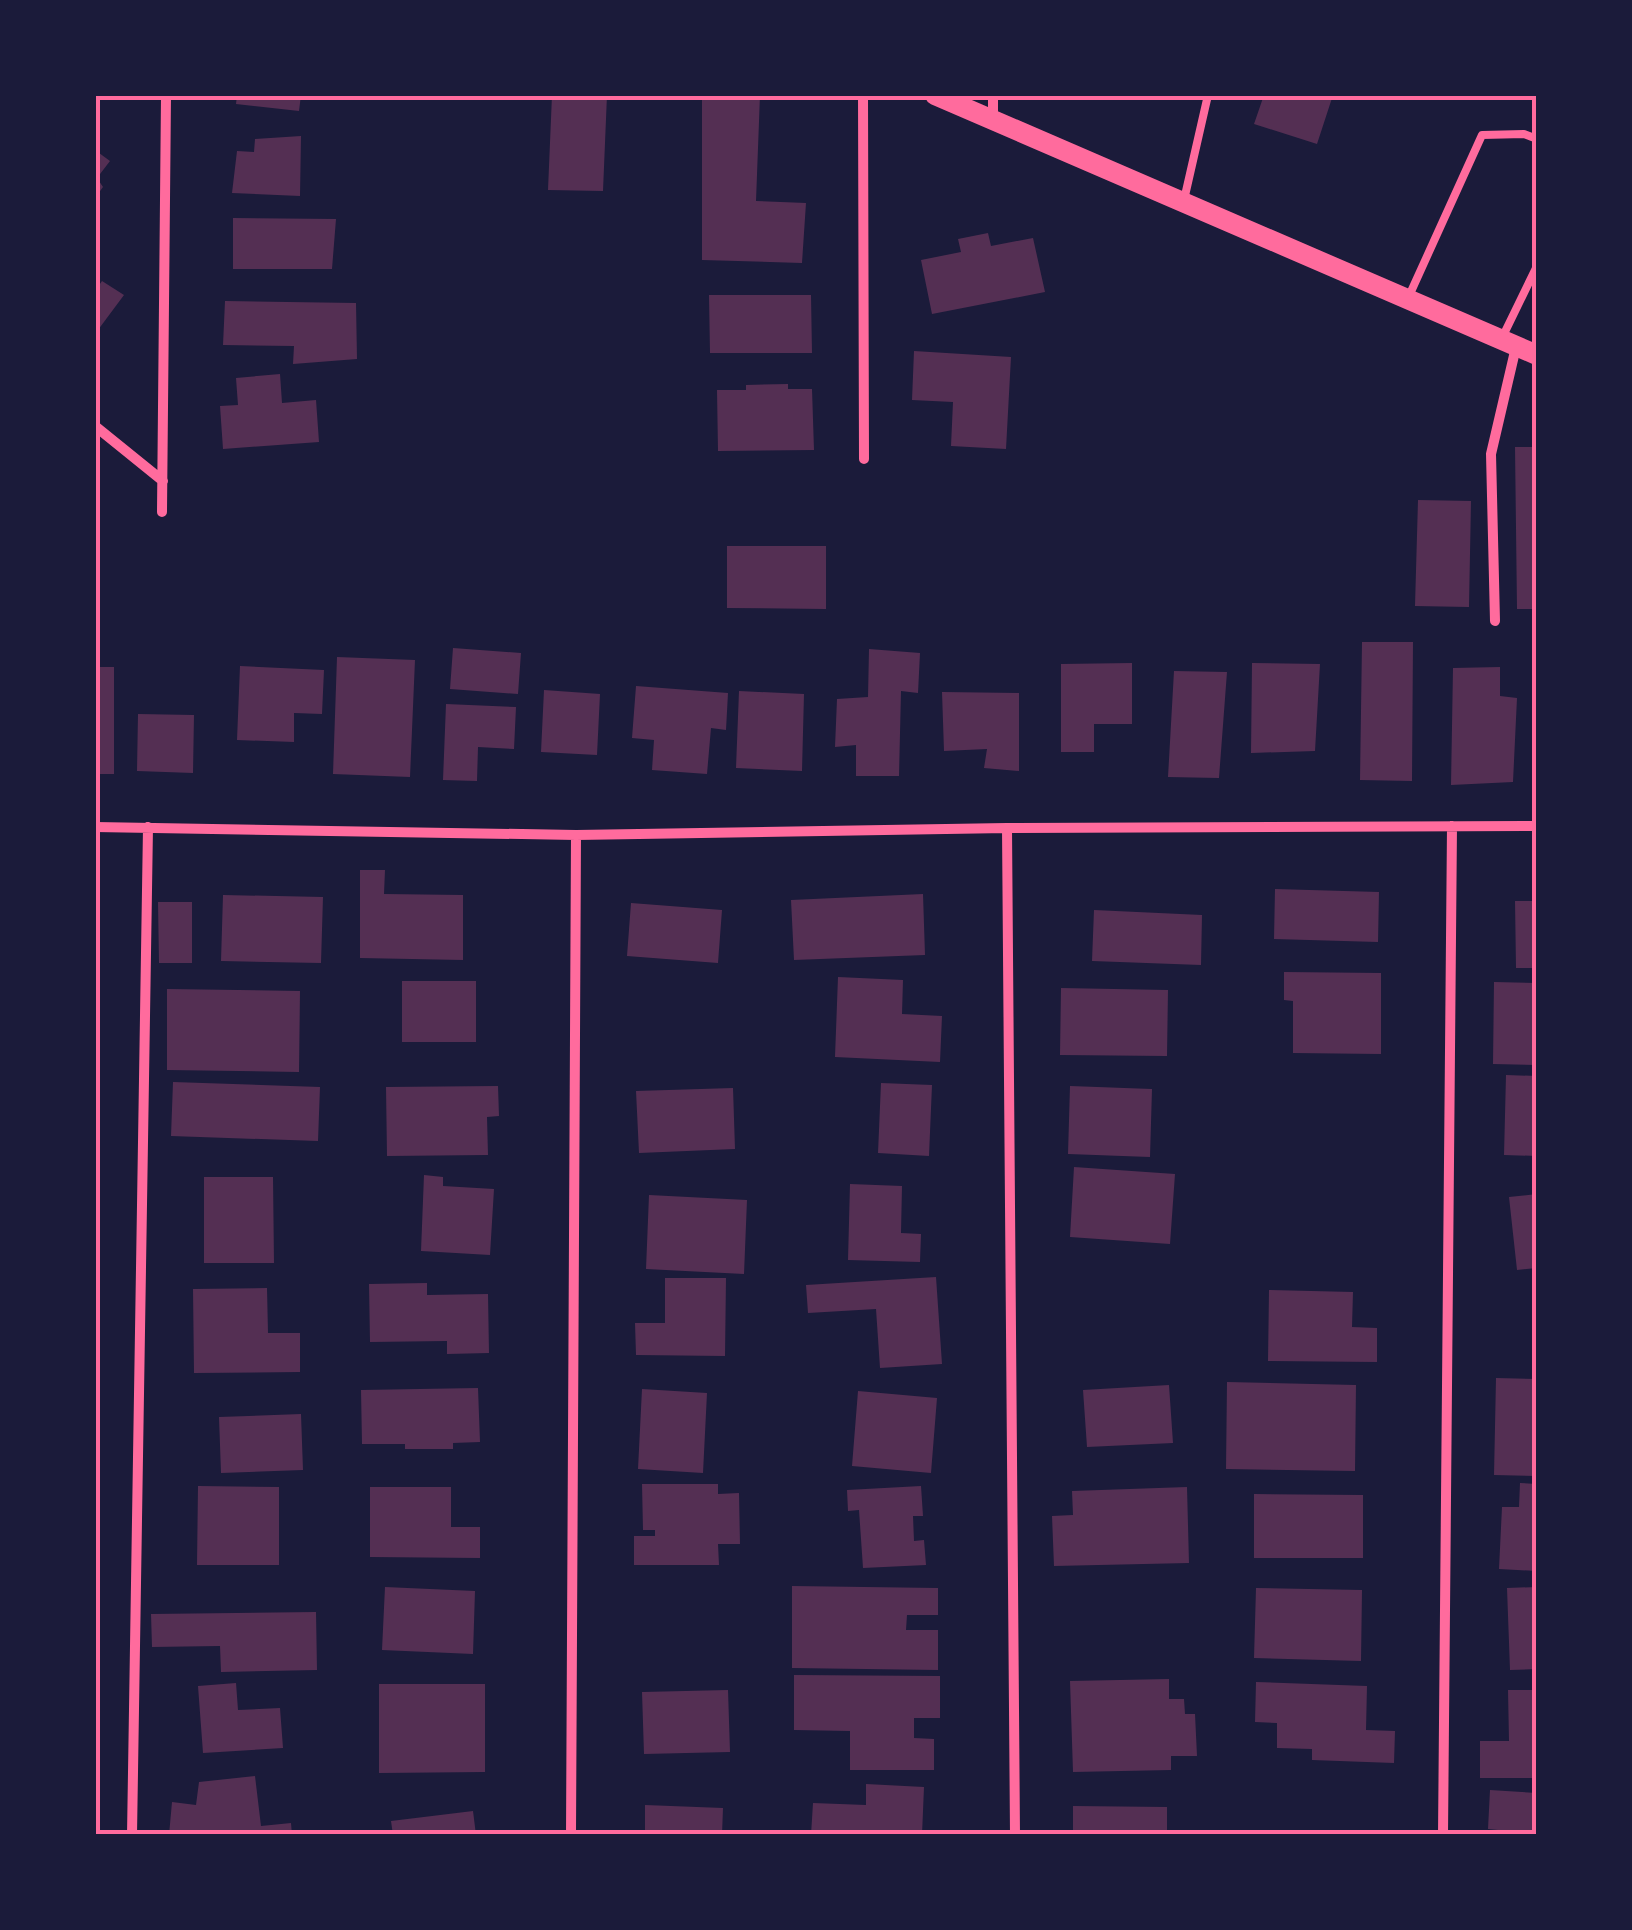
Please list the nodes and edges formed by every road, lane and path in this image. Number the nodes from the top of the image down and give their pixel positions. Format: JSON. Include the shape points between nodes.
{"nodes":[{"id":1,"x":166,"y":95,"type":"edge"},
{"id":2,"x":863,"y":95,"type":"edge"},
{"id":3,"x":936,"y":95,"type":"edge"},
{"id":4,"x":993,"y":95,"type":"edge"},
{"id":5,"x":1208,"y":95,"type":"edge"},
{"id":6,"x":993,"y":119,"type":"junction"},
{"id":7,"x":1537,"y":139,"type":"edge"},
{"id":8,"x":1184,"y":200,"type":"junction"},
{"id":9,"x":1537,"y":266,"type":"edge"},
{"id":10,"x":1407,"y":300,"type":"junction"},
{"id":11,"x":1509,"y":343,"type":"junction"},
{"id":12,"x":1537,"y":356,"type":"edge"},
{"id":13,"x":95,"y":426,"type":"edge"},
{"id":14,"x":864,"y":460,"type":"dead end"},
{"id":15,"x":163,"y":481,"type":"junction"},
{"id":16,"x":162,"y":512,"type":"dead end"},
{"id":17,"x":1495,"y":621,"type":"dead end"},
{"id":18,"x":95,"y":826,"type":"edge"},
{"id":19,"x":1452,"y":826,"type":"junction"},
{"id":20,"x":1537,"y":826,"type":"edge"},
{"id":21,"x":148,"y":827,"type":"junction"},
{"id":22,"x":1007,"y":828,"type":"junction"},
{"id":23,"x":576,"y":835,"type":"junction"},
{"id":24,"x":132,"y":1835,"type":"edge"},
{"id":25,"x":571,"y":1835,"type":"edge"},
{"id":26,"x":1015,"y":1835,"type":"edge"},
{"id":27,"x":1443,"y":1835,"type":"edge"}],
"edges":[{"from":1,"to":15,"type":"street"},
{"from":2,"to":14,"type":"street"},
{"from":3,"to":6,"type":"main road"},
{"from":4,"to":6,"type":"street"},
{"from":5,"to":8,"type":"lane"},
{"from":6,"to":8,"type":"main road"},
{"from":7,"to":10,"type":"lane","via":[[1482,134]]},
{"from":8,"to":10,"type":"main road"},
{"from":9,"to":11,"type":"lane"},
{"from":10,"to":11,"type":"main road"},
{"from":11,"to":12,"type":"main road"},
{"from":11,"to":17,"type":"street","via":[[1491,454]]},
{"from":13,"to":15,"type":"street"},
{"from":15,"to":16,"type":"street"},
{"from":18,"to":21,"type":"street"},
{"from":19,"to":20,"type":"street"},
{"from":19,"to":22,"type":"street"},
{"from":19,"to":27,"type":"street"},
{"from":21,"to":23,"type":"street"},
{"from":21,"to":24,"type":"street"},
{"from":22,"to":23,"type":"street"},
{"from":22,"to":26,"type":"street"},
{"from":23,"to":25,"type":"street"}]}
